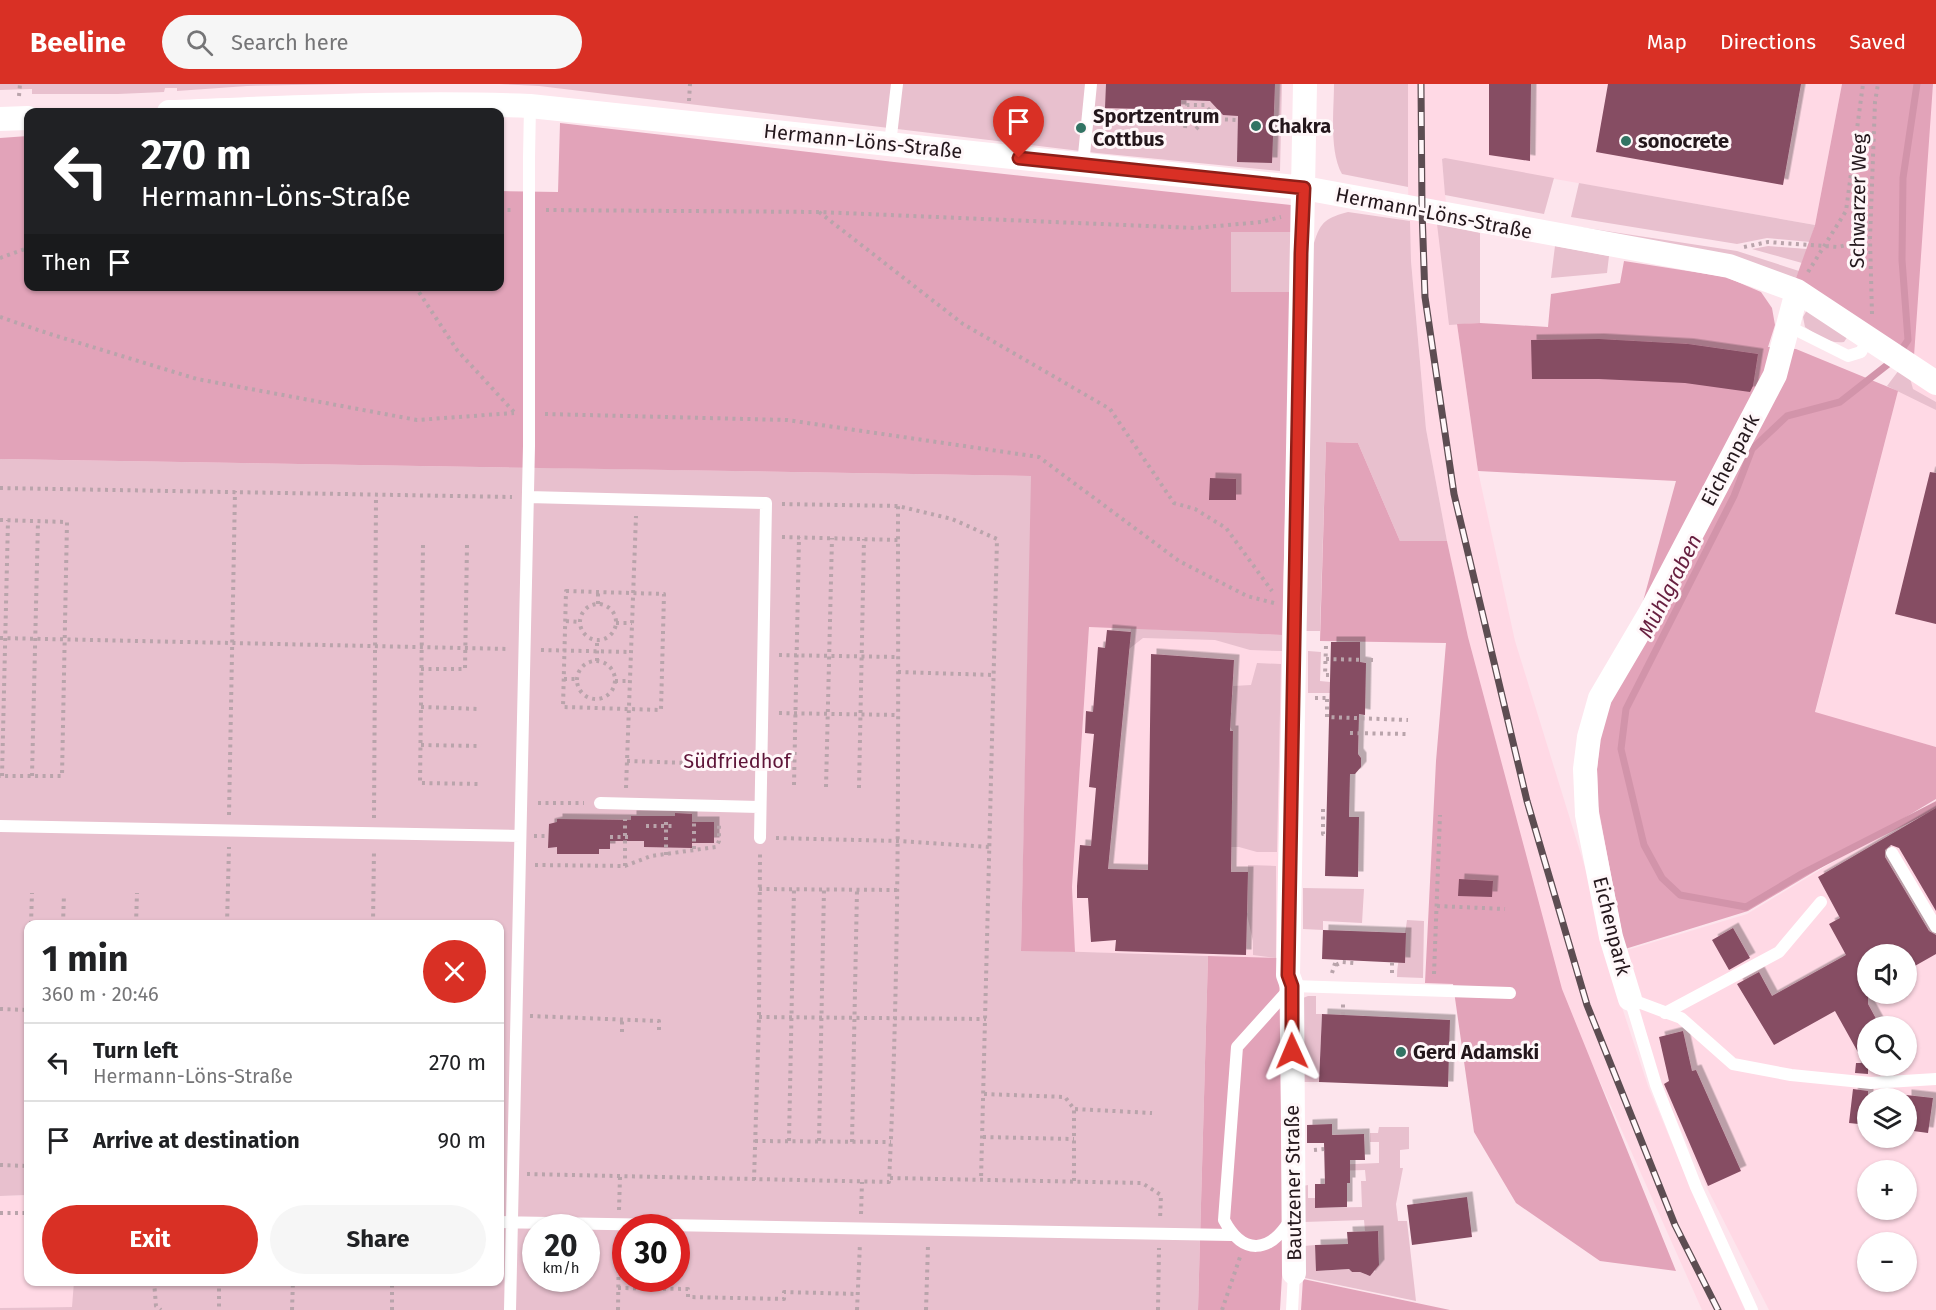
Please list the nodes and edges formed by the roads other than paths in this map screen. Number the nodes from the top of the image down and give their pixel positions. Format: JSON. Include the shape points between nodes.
{"nodes":[{"id":1,"x":897,"y":84,"type":"edge"},
{"id":2,"x":1091,"y":84,"type":"edge"},
{"id":3,"x":1305,"y":84,"type":"edge"},
{"id":4,"x":530,"y":106,"type":"junction"},
{"id":5,"x":295,"y":108,"type":"edge"},
{"id":6,"x":24,"y":109,"type":"edge"},
{"id":7,"x":0,"y":119,"type":"edge"},
{"id":8,"x":890,"y":144,"type":"junction"},
{"id":9,"x":1083,"y":165,"type":"junction"},
{"id":10,"x":1304,"y":188,"type":"junction"},
{"id":11,"x":1797,"y":291,"type":"junction"},
{"id":12,"x":1788,"y":326,"type":"junction"},
{"id":13,"x":1876,"y":335,"type":"junction"},
{"id":14,"x":1936,"y":383,"type":"edge"},
{"id":15,"x":528,"y":497,"type":"junction"},
{"id":16,"x":600,"y":803,"type":"road end"},
{"id":17,"x":759,"y":807,"type":"junction"},
{"id":18,"x":0,"y":826,"type":"edge"},
{"id":19,"x":520,"y":836,"type":"junction"},
{"id":20,"x":760,"y":838,"type":"road end"},
{"id":21,"x":1892,"y":853,"type":"dead end"},
{"id":22,"x":1821,"y":902,"type":"dead end"},
{"id":23,"x":1936,"y":927,"type":"edge"},
{"id":24,"x":1292,"y":986,"type":"junction"},
{"id":25,"x":1510,"y":993,"type":"dead end"},
{"id":26,"x":1630,"y":999,"type":"junction"},
{"id":27,"x":1665,"y":1012,"type":"junction"},
{"id":28,"x":1936,"y":1079,"type":"edge"},
{"id":29,"x":1293,"y":1215,"type":"junction"},
{"id":30,"x":506,"y":1223,"type":"edge"},
{"id":31,"x":1232,"y":1235,"type":"junction"},
{"id":32,"x":1294,"y":1273,"type":"joint"},
{"id":33,"x":510,"y":1310,"type":"edge"},
{"id":34,"x":1292,"y":1310,"type":"edge"},
{"id":35,"x":1752,"y":1310,"type":"edge"}],
"edges":[{"from":1,"to":8,"type":"lane"},
{"from":2,"to":9,"type":"lane"},
{"from":3,"to":10,"type":"street","name":"Bautzener Straße"},
{"from":4,"to":5,"type":"street","name":"Hermann-Löns-Straße","via":[[453,103]]},
{"from":4,"to":8,"type":"street","name":"Hermann-Löns-Straße"},
{"from":4,"to":15,"type":"lane"},
{"from":6,"to":7,"type":"street"},
{"from":8,"to":9,"type":"street","name":"Hermann-Löns-Straße"},
{"from":9,"to":10,"type":"street","name":"Hermann-Löns-Straße"},
{"from":10,"to":11,"type":"street","name":"Hermann-Löns-Straße","via":[[1729,266]]},
{"from":10,"to":24,"type":"street","name":"Bautzener Straße","via":[[1288,975]]},
{"from":11,"to":12,"type":"street","name":"Eichenpark"},
{"from":11,"to":13,"type":"street","name":"Hermann-Löns-Straße"},
{"from":12,"to":13,"type":"lane","via":[[1848,356],[1861,351]]},
{"from":12,"to":26,"type":"street","name":"Eichenpark","via":[[1775,375],[1650,613],[1600,698],[1589,737],[1585,769],[1587,815],[1611,938]]},
{"from":13,"to":14,"type":"street","name":"Hermann-Löns-Straße"},
{"from":15,"to":17,"type":"lane","via":[[766,503]]},
{"from":15,"to":19,"type":"lane"},
{"from":16,"to":17,"type":"lane"},
{"from":17,"to":20,"type":"lane"},
{"from":18,"to":19,"type":"lane"},
{"from":19,"to":30,"type":"lane","via":[[513,1173]]},
{"from":21,"to":23,"type":"lane"},
{"from":22,"to":27,"type":"lane","via":[[1779,952]]},
{"from":24,"to":25,"type":"lane"},
{"from":24,"to":29,"type":"street","name":"Bautzener Straße"},
{"from":24,"to":31,"type":"lane","via":[[1236,1047],[1224,1220]]},
{"from":26,"to":27,"type":"lane"},
{"from":26,"to":35,"type":"lane","via":[[1656,1085],[1696,1187]]},
{"from":27,"to":28,"type":"lane","via":[[1681,1018],[1733,1065],[1871,1083]]},
{"from":29,"to":31,"type":"lane","via":[[1281,1234],[1265,1245],[1245,1245]]},
{"from":29,"to":32,"type":"street","name":"Bautzener Straße"},
{"from":30,"to":31,"type":"lane"},
{"from":30,"to":33,"type":"lane"},
{"from":32,"to":34,"type":"lane","name":"Bautzener Straße"}]}
